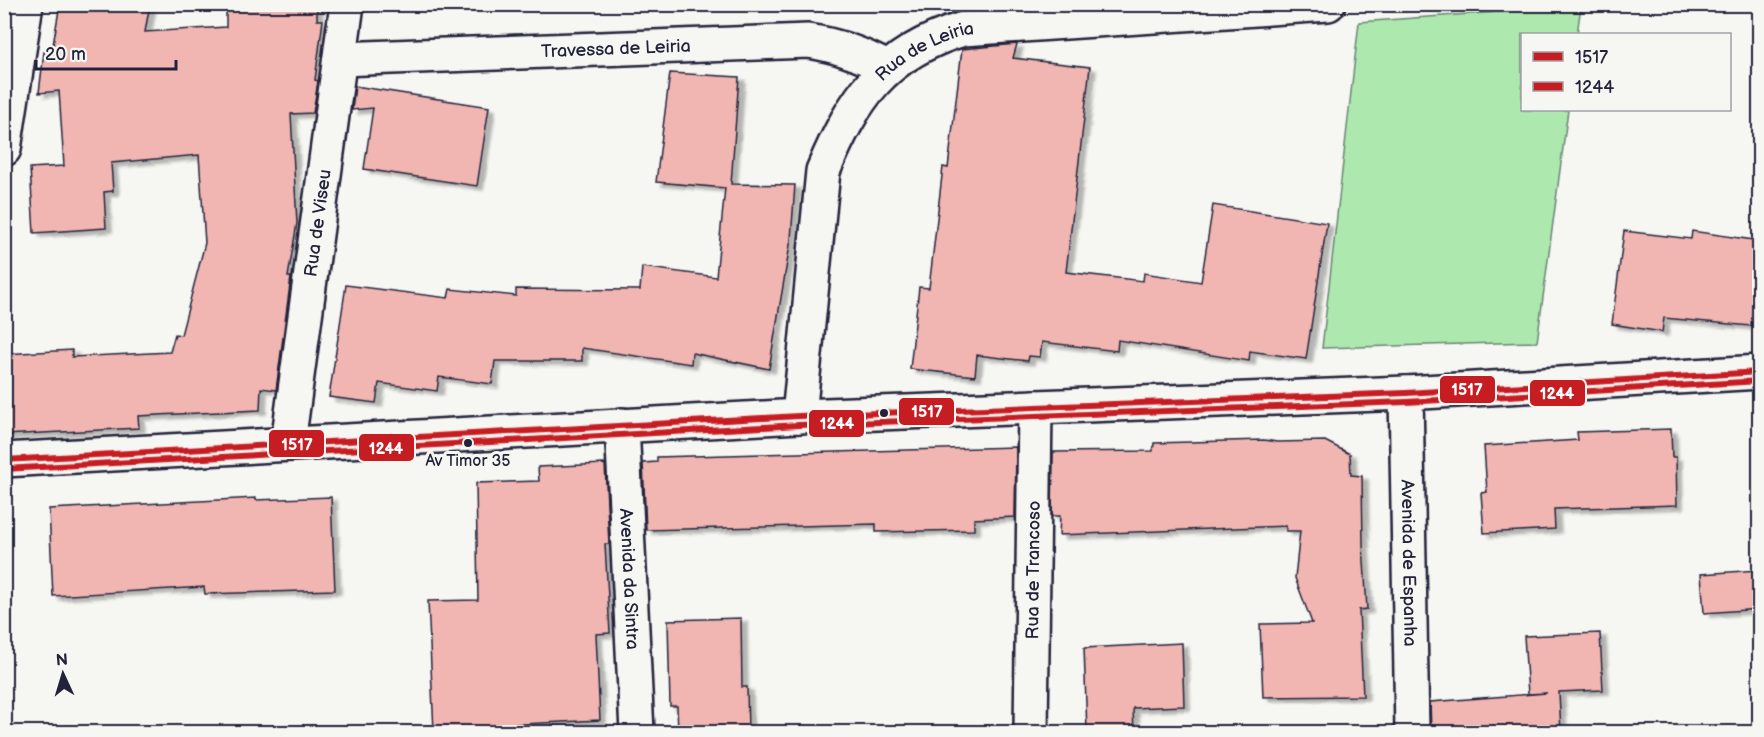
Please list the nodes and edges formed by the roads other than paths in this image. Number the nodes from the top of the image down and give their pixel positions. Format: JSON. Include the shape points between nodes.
{"nodes":[{"id":1,"x":26,"y":4,"type":"edge"},
{"id":2,"x":347,"y":4,"type":"edge"},
{"id":3,"x":1328,"y":4,"type":"edge"},
{"id":4,"x":340,"y":59,"type":"junction"},
{"id":5,"x":887,"y":68,"type":"junction"},
{"id":6,"x":4,"y":149,"type":"edge"},
{"id":7,"x":1760,"y":372,"type":"edge"},
{"id":8,"x":1406,"y":393,"type":"junction"},
{"id":9,"x":1035,"y":407,"type":"junction"},
{"id":10,"x":799,"y":416,"type":"junction"},
{"id":11,"x":622,"y":425,"type":"junction"},
{"id":12,"x":288,"y":443,"type":"junction"},
{"id":13,"x":4,"y":460,"type":"edge"},
{"id":14,"x":637,"y":732,"type":"edge"},
{"id":15,"x":1031,"y":732,"type":"edge"},
{"id":16,"x":1412,"y":732,"type":"edge"}],
"edges":[{"from":1,"to":6,"type":"street"},
{"from":2,"to":4,"type":"street","name":"Rua de Viseu"},
{"from":3,"to":5,"type":"street","name":"Rua de Leiria","via":[[963,29],[925,42]]},
{"from":4,"to":5,"type":"street","name":"Travessa de Leiria","via":[[808,41],[841,48]]},
{"from":4,"to":12,"type":"street","name":"Rua de Viseu"},
{"from":5,"to":10,"type":"street","name":"Rua de Leiria","via":[[852,110],[823,171]]},
{"from":7,"to":8,"type":"street"},
{"from":8,"to":9,"type":"street"},
{"from":8,"to":16,"type":"street","name":"Avenida de Espanha"},
{"from":9,"to":10,"type":"street"},
{"from":9,"to":15,"type":"street","name":"Rua de Trancoso"},
{"from":10,"to":11,"type":"street"},
{"from":11,"to":12,"type":"street"},
{"from":11,"to":14,"type":"street","name":"Avenida da Sintra"},
{"from":12,"to":13,"type":"street"}]}
